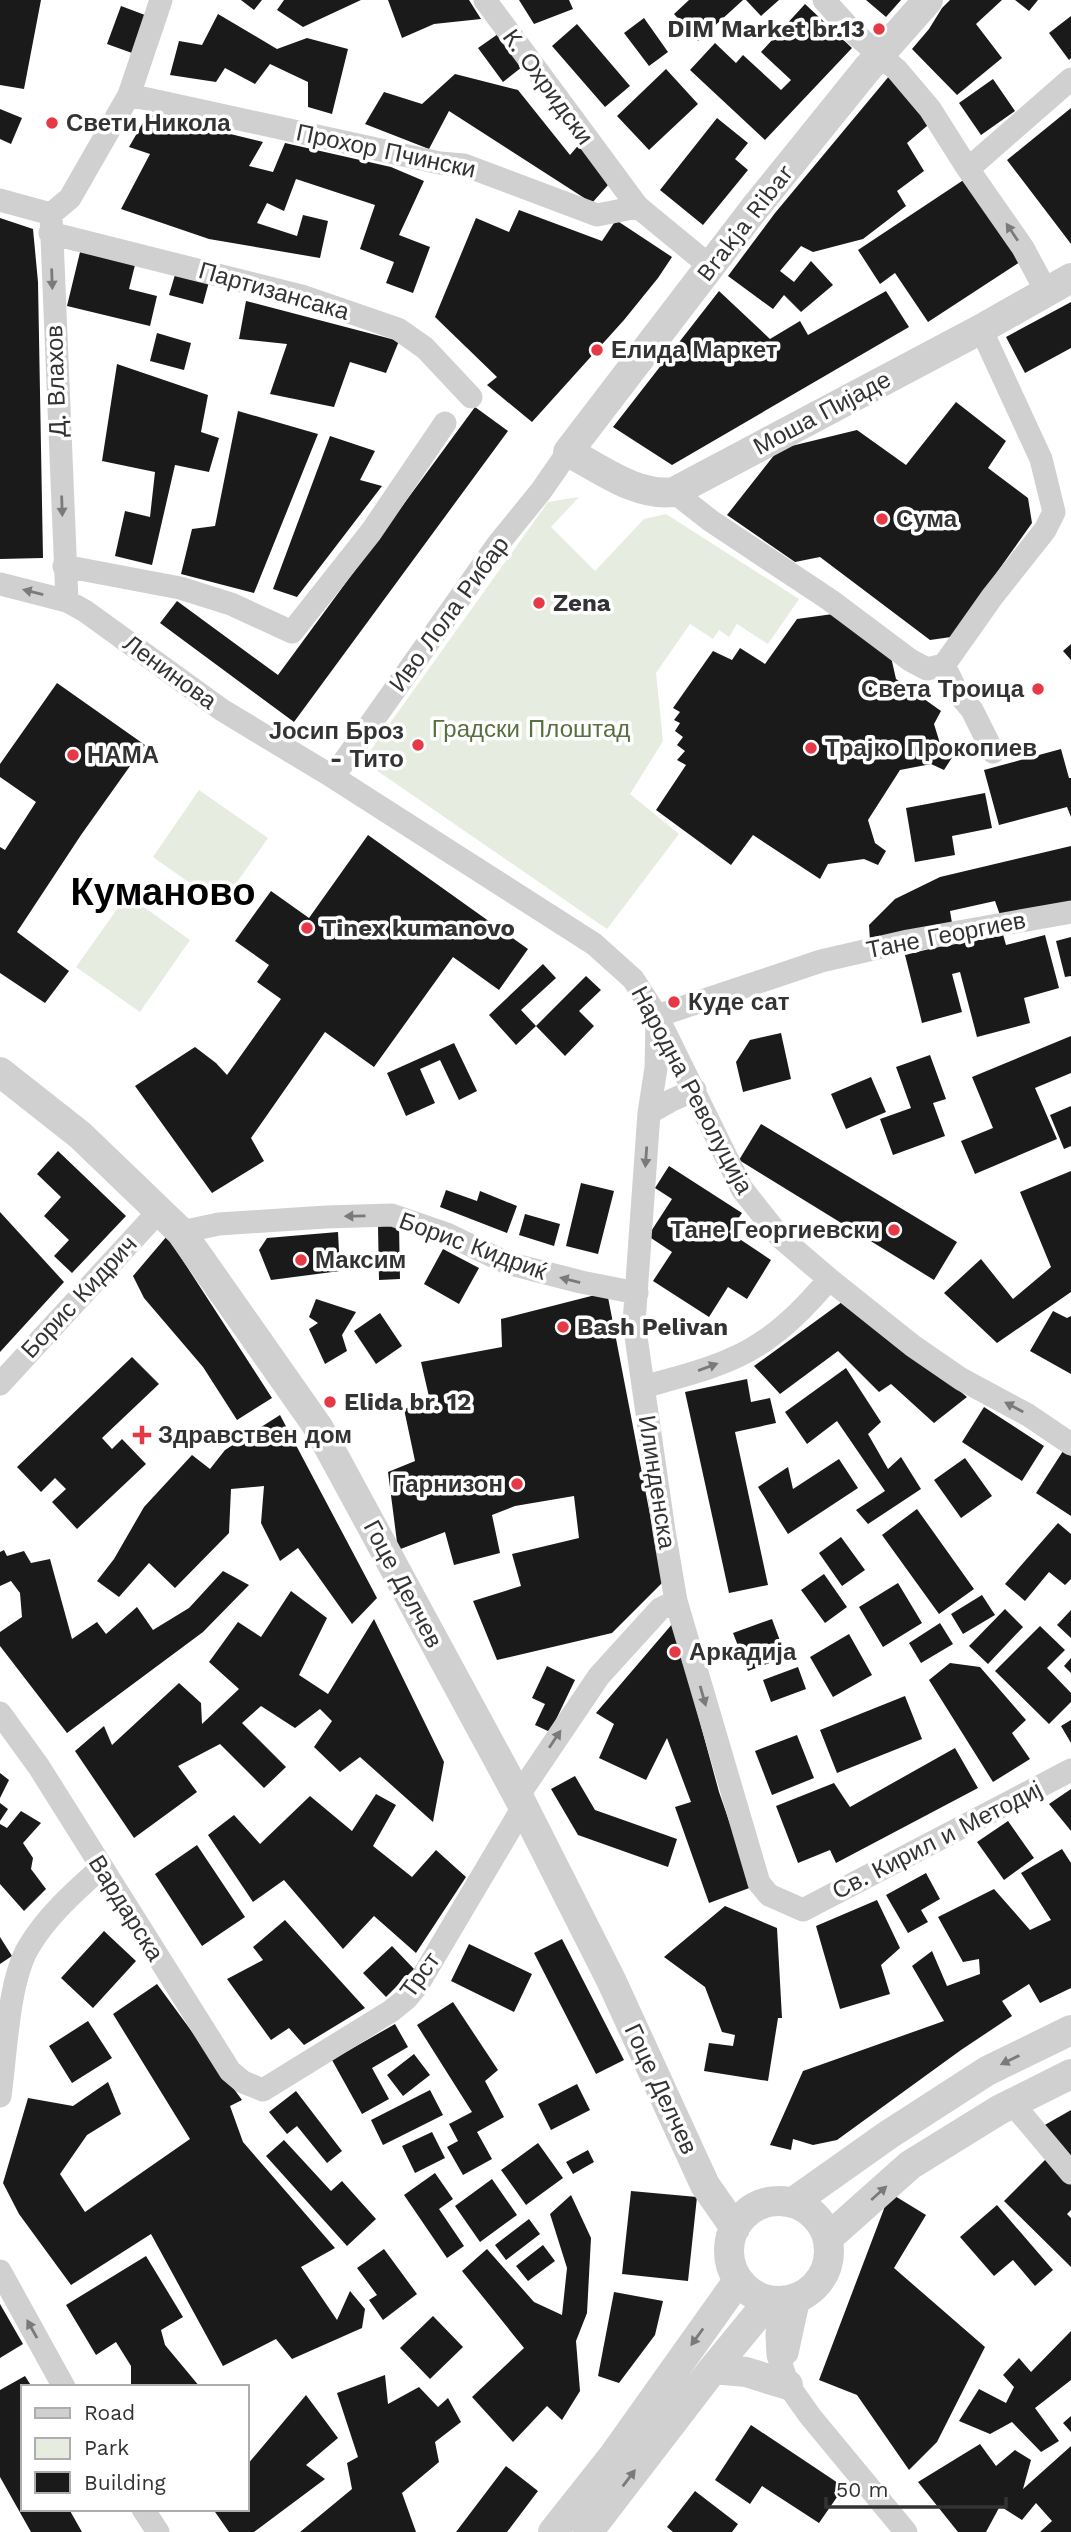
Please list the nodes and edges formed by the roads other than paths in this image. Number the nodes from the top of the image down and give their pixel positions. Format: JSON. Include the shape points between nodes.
{"nodes":[{"id":1,"x":161,"y":0,"type":"edge"},
{"id":2,"x":485,"y":0,"type":"edge"},
{"id":3,"x":824,"y":0,"type":"edge"},
{"id":4,"x":928,"y":0,"type":"edge"},
{"id":5,"x":879,"y":54,"type":"junction"},
{"id":6,"x":1071,"y":79,"type":"edge"},
{"id":7,"x":129,"y":95,"type":"junction"},
{"id":8,"x":968,"y":169,"type":"junction"},
{"id":9,"x":0,"y":201,"type":"edge"},
{"id":10,"x":638,"y":206,"type":"junction"},
{"id":11,"x":50,"y":223,"type":"junction"},
{"id":12,"x":711,"y":267,"type":"junction"},
{"id":13,"x":1059,"y":284,"type":"edge"},
{"id":14,"x":981,"y":329,"type":"junction"},
{"id":15,"x":471,"y":397,"type":"dead end"},
{"id":16,"x":445,"y":423,"type":"dead end"},
{"id":17,"x":568,"y":452,"type":"junction"},
{"id":18,"x":674,"y":492,"type":"junction"},
{"id":19,"x":64,"y":566,"type":"junction"},
{"id":20,"x":0,"y":584,"type":"edge"},
{"id":21,"x":66,"y":601,"type":"junction"},
{"id":22,"x":944,"y":665,"type":"junction"},
{"id":23,"x":993,"y":752,"type":"dead end"},
{"id":24,"x":333,"y":776,"type":"junction"},
{"id":25,"x":1071,"y":912,"type":"edge"},
{"id":26,"x":657,"y":1016,"type":"junction"},
{"id":27,"x":0,"y":1072,"type":"edge"},
{"id":28,"x":695,"y":1090,"type":"junction"},
{"id":29,"x":649,"y":1113,"type":"junction"},
{"id":30,"x":159,"y":1211,"type":"junction"},
{"id":31,"x":181,"y":1232,"type":"junction"},
{"id":32,"x":829,"y":1279,"type":"junction"},
{"id":33,"x":637,"y":1293,"type":"junction"},
{"id":34,"x":0,"y":1384,"type":"edge"},
{"id":35,"x":643,"y":1387,"type":"junction"},
{"id":36,"x":1071,"y":1444,"type":"edge"},
{"id":37,"x":676,"y":1601,"type":"junction"},
{"id":38,"x":0,"y":1713,"type":"edge"},
{"id":39,"x":1071,"y":1770,"type":"edge"},
{"id":40,"x":520,"y":1802,"type":"junction"},
{"id":41,"x":101,"y":1868,"type":"junction"},
{"id":42,"x":803,"y":1910,"type":"joint"},
{"id":43,"x":1071,"y":2030,"type":"edge"},
{"id":44,"x":1071,"y":2074,"type":"edge"},
{"id":45,"x":263,"y":2090,"type":"joint"},
{"id":46,"x":0,"y":2096,"type":"edge"},
{"id":47,"x":1012,"y":2103,"type":"junction"},
{"id":48,"x":700,"y":2172,"type":"junction"},
{"id":49,"x":1071,"y":2173,"type":"edge"},
{"id":50,"x":792,"y":2203,"type":"junction"},
{"id":51,"x":757,"y":2206,"type":"junction"},
{"id":52,"x":735,"y":2228,"type":"junction"},
{"id":53,"x":828,"y":2238,"type":"junction"},
{"id":54,"x":0,"y":2271,"type":"edge"},
{"id":55,"x":737,"y":2282,"type":"junction"},
{"id":56,"x":782,"y":2300,"type":"junction"},
{"id":57,"x":713,"y":2369,"type":"junction"},
{"id":58,"x":786,"y":2379,"type":"junction"},
{"id":59,"x":63,"y":2385,"type":"edge"},
{"id":60,"x":144,"y":2511,"type":"edge"},
{"id":61,"x":158,"y":2532,"type":"edge"},
{"id":62,"x":553,"y":2532,"type":"edge"},
{"id":63,"x":588,"y":2532,"type":"edge"},
{"id":64,"x":906,"y":2532,"type":"edge"}],
"edges":[{"from":1,"to":7,"type":"street"},
{"from":2,"to":10,"type":"street","name":"К. Охридски"},
{"from":3,"to":5,"type":"street"},
{"from":4,"to":5,"type":"street","name":"Brakja Ribar"},
{"from":5,"to":8,"type":"street","via":[[930,109]]},
{"from":5,"to":12,"type":"street","name":"Brakja Ribar"},
{"from":6,"to":8,"type":"street"},
{"from":7,"to":10,"type":"street","name":"Прохор Пчински","via":[[464,165],[597,215]]},
{"from":7,"to":11,"type":"street","via":[[70,198]]},
{"from":13,"to":8,"type":"street","one_way":true,"via":[[1023,248]]},
{"from":9,"to":11,"type":"street"},
{"from":10,"to":12,"type":"street"},
{"from":11,"to":15,"type":"street","name":"Партизансака","via":[[305,297],[398,329],[425,348]]},
{"from":11,"to":19,"type":"street","name":"Д. Влахов","one_way":true},
{"from":12,"to":17,"type":"street","name":"Brakja Ribar"},
{"from":13,"to":14,"type":"street","name":"Моша Пијаде"},
{"from":14,"to":18,"type":"street","name":"Моша Пијаде"},
{"from":14,"to":22,"type":"street","via":[[1041,459],[1054,512]]},
{"from":16,"to":19,"type":"street","via":[[371,532],[292,632],[231,604],[180,588]]},
{"from":17,"to":18,"type":"street","via":[[630,484],[653,492]]},
{"from":17,"to":24,"type":"street","name":"Иво Лола Рибар"},
{"from":18,"to":22,"type":"street","via":[[910,660],[927,669]]},
{"from":19,"to":21,"type":"street","name":"Д. Влахов"},
{"from":21,"to":20,"type":"street","name":"Ленинова","one_way":true},
{"from":21,"to":24,"type":"street","name":"Ленинова","via":[[222,710]]},
{"from":22,"to":23,"type":"street"},
{"from":24,"to":26,"type":"street","name":"Народна Револуција","via":[[594,944],[633,979]]},
{"from":25,"to":26,"type":"street","name":"Тане Георгиев","via":[[821,961]]},
{"from":26,"to":28,"type":"street","name":"Народна Револуција"},
{"from":26,"to":29,"type":"street","name":"Илинденска"},
{"from":27,"to":30,"type":"street","name":"Гоце Делчев","via":[[80,1135]]},
{"from":28,"to":29,"type":"street"},
{"from":28,"to":32,"type":"street","name":"Народна Револуција","via":[[742,1189],[780,1237]]},
{"from":29,"to":33,"type":"street","name":"Илинденска","one_way":true},
{"from":30,"to":31,"type":"street","name":"Гоце Делчев"},
{"from":30,"to":34,"type":"street","name":"Борис Кидрич"},
{"from":33,"to":31,"type":"street","name":"Борис Кидриќ","one_way":true,"via":[[507,1263],[447,1234],[393,1216],[219,1224]]},
{"from":31,"to":40,"type":"street","name":"Гоце Делчев","via":[[318,1427]]},
{"from":35,"to":32,"type":"street","one_way":true,"via":[[761,1344]]},
{"from":36,"to":32,"type":"street","name":"Народна Револуција","one_way":true,"via":[[961,1379]]},
{"from":33,"to":35,"type":"street","name":"Илинденска","via":[[634,1323]]},
{"from":35,"to":37,"type":"street","name":"Илинденска"},
{"from":40,"to":37,"type":"street","name":"Трст","one_way":true,"via":[[566,1722],[599,1676],[660,1609]]},
{"from":37,"to":42,"type":"street","name":"Илинденска","one_way":true,"via":[[759,1883],[769,1895]]},
{"from":38,"to":41,"type":"street","name":"Вардарска"},
{"from":39,"to":42,"type":"street","name":"Св. Кирил и Методиј"},
{"from":40,"to":45,"type":"street","name":"Трст","via":[[437,1954],[407,1998]]},
{"from":40,"to":48,"type":"street","name":"Гоце Делчев","via":[[611,1980]]},
{"from":41,"to":45,"type":"street","name":"Вардарска","via":[[230,2071]]},
{"from":41,"to":46,"type":"street","via":[[68,1897],[27,1949],[13,2001]]},
{"from":43,"to":50,"type":"street","one_way":true,"via":[[988,2071]]},
{"from":44,"to":47,"type":"street"},
{"from":47,"to":49,"type":"street"},
{"from":53,"to":47,"type":"street","one_way":true,"via":[[910,2165]]},
{"from":48,"to":51,"type":"street","name":"Гоце Делчев"},
{"from":48,"to":52,"type":"street","name":"Гоце Делчев"},
{"from":50,"to":51,"type":"street","via":[[774,2201]]},
{"from":50,"to":53,"type":"street","via":[[808,2210]]},
{"from":51,"to":52,"type":"street"},
{"from":52,"to":55,"type":"street","via":[[729,2250]]},
{"from":53,"to":56,"type":"street","via":[[828,2262],[818,2283]]},
{"from":59,"to":54,"type":"street","one_way":true},
{"from":55,"to":56,"type":"street","via":[[752,2294]]},
{"from":55,"to":62,"type":"street","one_way":true},
{"from":56,"to":57,"type":"street"},
{"from":56,"to":58,"type":"street","via":[[777,2336]]},
{"from":57,"to":58,"type":"street"},
{"from":63,"to":57,"type":"street","one_way":true},
{"from":58,"to":64,"type":"street","via":[[810,2416]]},
{"from":60,"to":61,"type":"street"}]}
